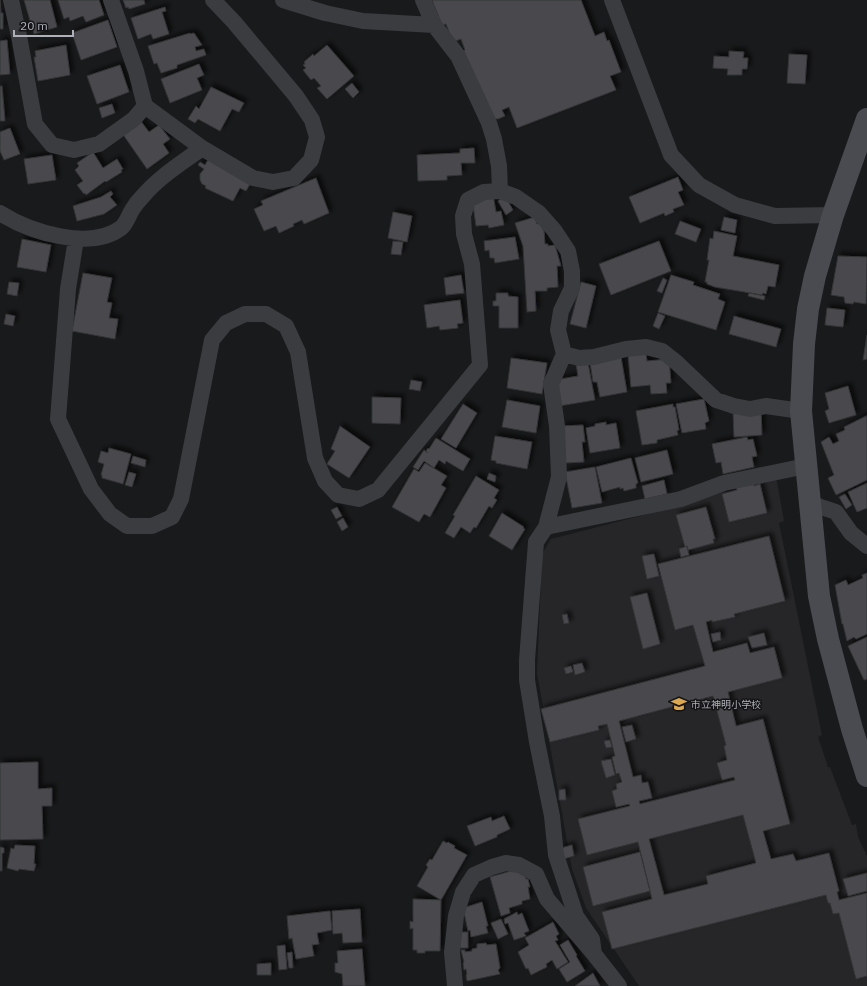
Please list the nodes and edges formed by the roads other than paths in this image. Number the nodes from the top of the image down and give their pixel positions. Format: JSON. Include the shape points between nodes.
{"nodes":[{"id":1,"x":11,"y":0,"type":"edge"},
{"id":2,"x":112,"y":0,"type":"edge"},
{"id":3,"x":213,"y":0,"type":"edge"},
{"id":4,"x":283,"y":0,"type":"edge"},
{"id":5,"x":423,"y":0,"type":"edge"},
{"id":6,"x":612,"y":0,"type":"edge"},
{"id":7,"x":434,"y":26,"type":"junction"},
{"id":8,"x":145,"y":106,"type":"junction"},
{"id":9,"x":867,"y":119,"type":"edge"},
{"id":10,"x":202,"y":148,"type":"junction"},
{"id":11,"x":500,"y":190,"type":"junction"},
{"id":12,"x":0,"y":213,"type":"edge"},
{"id":13,"x":834,"y":215,"type":"junction"},
{"id":14,"x":76,"y":239,"type":"junction"},
{"id":15,"x":564,"y":354,"type":"junction"},
{"id":16,"x":801,"y":411,"type":"junction"},
{"id":17,"x":806,"y":466,"type":"junction"},
{"id":18,"x":809,"y":503,"type":"junction"},
{"id":19,"x":546,"y":527,"type":"junction"},
{"id":20,"x":867,"y":546,"type":"edge"},
{"id":21,"x":867,"y":776,"type":"edge"},
{"id":22,"x":594,"y":954,"type":"junction"},
{"id":23,"x":618,"y":985,"type":"edge"},
{"id":24,"x":455,"y":986,"type":"edge"}],
"edges":[{"from":1,"to":8,"type":"street","via":[[34,124],[52,145],[74,150],[99,144],[134,119]]},
{"from":2,"to":8,"type":"street","via":[[136,70]]},
{"from":3,"to":10,"type":"street","via":[[296,96],[312,120],[317,138],[311,160],[294,178],[273,182],[253,178]]},
{"from":4,"to":7,"type":"street","via":[[363,21]]},
{"from":5,"to":7,"type":"street"},
{"from":6,"to":13,"type":"street","via":[[671,155],[699,185],[735,205],[775,216]]},
{"from":7,"to":11,"type":"street","via":[[458,56],[489,123],[499,166]]},
{"from":8,"to":10,"type":"street"},
{"from":9,"to":13,"type":"street"},
{"from":10,"to":14,"type":"street","via":[[160,178],[133,209],[122,228],[99,238]]},
{"from":11,"to":14,"type":"street","via":[[484,192],[468,200],[463,216],[464,234],[472,264],[480,365],[378,490],[359,500],[338,495],[325,481],[315,458],[298,352],[286,326],[266,314],[245,314],[226,324],[212,340],[181,499],[172,517],[152,526],[127,526],[110,514],[91,489],[58,419],[68,289]]},
{"from":11,"to":15,"type":"street","via":[[516,197],[539,213],[568,251],[572,288],[560,311],[558,330]]},
{"from":12,"to":14,"type":"street","via":[[45,233]]},
{"from":13,"to":16,"type":"street","via":[[814,276],[808,310]]},
{"from":15,"to":16,"type":"street","via":[[579,358],[594,357],[646,347],[662,351],[716,400],[750,409],[766,406]]},
{"from":15,"to":19,"type":"street","via":[[551,384],[557,426],[559,477]]},
{"from":16,"to":17,"type":"street"},
{"from":17,"to":18,"type":"street"},
{"from":17,"to":19,"type":"street","via":[[724,483],[681,499]]},
{"from":18,"to":20,"type":"street","via":[[836,512],[851,533]]},
{"from":18,"to":21,"type":"street","via":[[819,596],[852,729]]},
{"from":19,"to":22,"type":"street","via":[[536,542],[527,680],[536,742],[552,816],[556,855],[576,916],[592,939]]},
{"from":22,"to":23,"type":"street"},
{"from":22,"to":24,"type":"street","via":[[547,899],[536,874],[519,865],[506,863],[474,875],[463,892],[456,916],[452,952]]}]}
